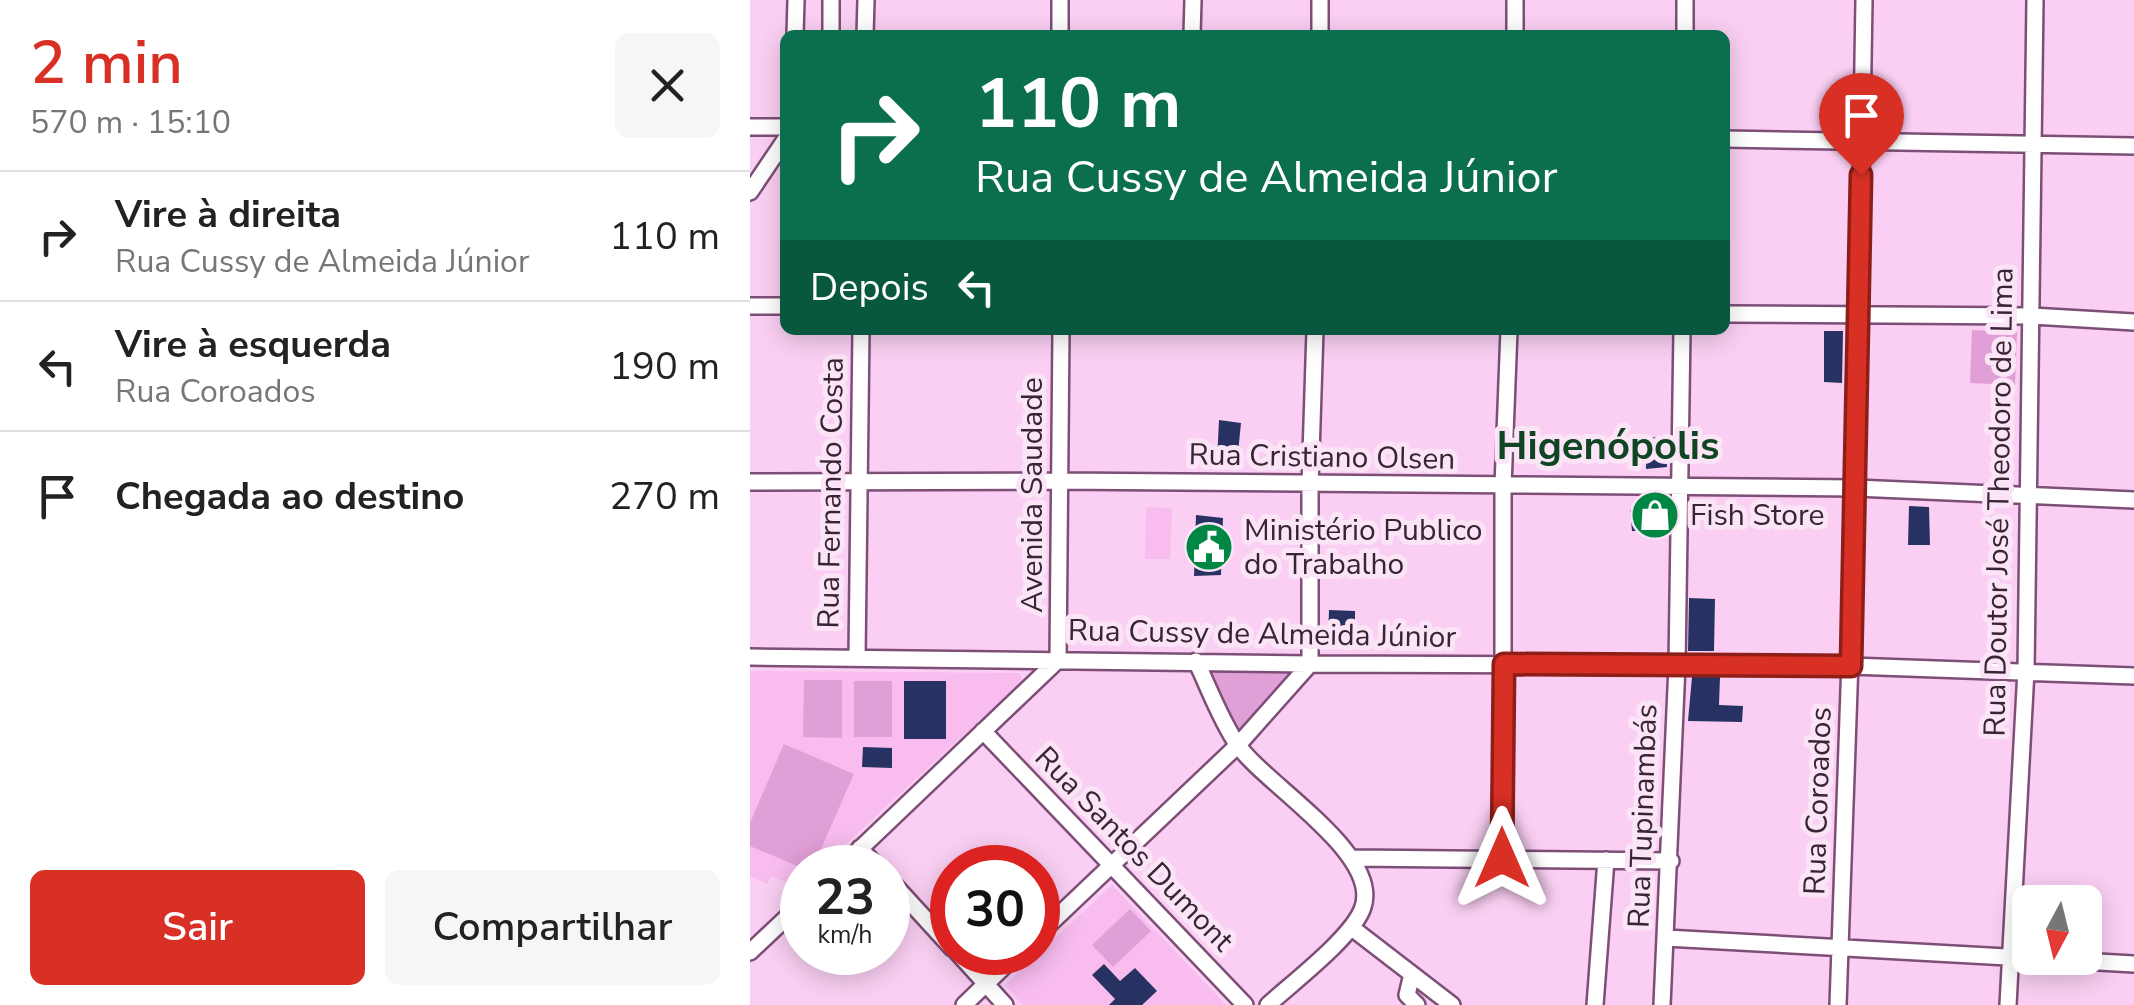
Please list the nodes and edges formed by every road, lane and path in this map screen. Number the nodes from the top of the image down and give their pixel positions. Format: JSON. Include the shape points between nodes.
{"nodes":[{"id":1,"x":796,"y":0,"type":"edge"},
{"id":2,"x":831,"y":0,"type":"edge"},
{"id":3,"x":866,"y":0,"type":"edge"},
{"id":4,"x":1060,"y":0,"type":"edge"},
{"id":5,"x":1192,"y":0,"type":"edge"},
{"id":6,"x":1320,"y":0,"type":"edge"},
{"id":7,"x":1516,"y":0,"type":"edge"},
{"id":8,"x":1685,"y":0,"type":"edge"},
{"id":9,"x":1864,"y":0,"type":"edge"},
{"id":10,"x":2035,"y":0,"type":"edge"},
{"id":11,"x":795,"y":30,"type":"edge"},
{"id":12,"x":831,"y":30,"type":"edge"},
{"id":13,"x":865,"y":30,"type":"edge"},
{"id":14,"x":1060,"y":30,"type":"edge"},
{"id":15,"x":1192,"y":30,"type":"edge"},
{"id":16,"x":1320,"y":30,"type":"edge"},
{"id":17,"x":1515,"y":30,"type":"edge"},
{"id":18,"x":1685,"y":30,"type":"edge"},
{"id":19,"x":750,"y":127,"type":"edge"},
{"id":20,"x":780,"y":127,"type":"edge"},
{"id":21,"x":1730,"y":139,"type":"edge"},
{"id":22,"x":1862,"y":140,"type":"junction"},
{"id":23,"x":2034,"y":143,"type":"junction"},
{"id":24,"x":2134,"y":146,"type":"edge"},
{"id":25,"x":780,"y":147,"type":"edge"},
{"id":26,"x":750,"y":192,"type":"edge"},
{"id":27,"x":750,"y":306,"type":"edge"},
{"id":28,"x":780,"y":306,"type":"edge"},
{"id":29,"x":1730,"y":314,"type":"edge"},
{"id":30,"x":1859,"y":315,"type":"junction"},
{"id":31,"x":2032,"y":316,"type":"junction"},
{"id":32,"x":2134,"y":322,"type":"edge"},
{"id":33,"x":861,"y":335,"type":"edge"},
{"id":34,"x":1061,"y":335,"type":"edge"},
{"id":35,"x":1315,"y":335,"type":"edge"},
{"id":36,"x":1509,"y":335,"type":"edge"},
{"id":37,"x":1682,"y":335,"type":"edge"},
{"id":38,"x":1060,"y":481,"type":"junction"},
{"id":39,"x":750,"y":482,"type":"edge"},
{"id":40,"x":858,"y":482,"type":"junction"},
{"id":41,"x":1310,"y":484,"type":"junction"},
{"id":42,"x":1503,"y":486,"type":"junction"},
{"id":43,"x":1679,"y":488,"type":"junction"},
{"id":44,"x":1856,"y":488,"type":"junction"},
{"id":45,"x":2030,"y":493,"type":"junction"},
{"id":46,"x":2134,"y":500,"type":"edge"},
{"id":47,"x":858,"y":657,"type":"junction"},
{"id":48,"x":750,"y":658,"type":"edge"},
{"id":49,"x":1058,"y":660,"type":"junction"},
{"id":50,"x":1196,"y":661,"type":"junction"},
{"id":51,"x":1310,"y":664,"type":"junction"},
{"id":52,"x":1504,"y":664,"type":"junction"},
{"id":53,"x":1676,"y":665,"type":"junction"},
{"id":54,"x":1851,"y":666,"type":"junction"},
{"id":55,"x":2026,"y":670,"type":"junction"},
{"id":56,"x":2134,"y":676,"type":"edge"},
{"id":57,"x":983,"y":730,"type":"junction"},
{"id":58,"x":1238,"y":745,"type":"junction"},
{"id":59,"x":863,"y":845,"type":"edge"},
{"id":60,"x":1352,"y":858,"type":"junction"},
{"id":61,"x":1502,"y":858,"type":"junction"},
{"id":62,"x":1606,"y":860,"type":"junction"},
{"id":63,"x":1671,"y":861,"type":"junction"},
{"id":64,"x":1112,"y":865,"type":"junction"},
{"id":65,"x":910,"y":902,"type":"edge"},
{"id":66,"x":1060,"y":915,"type":"edge"},
{"id":67,"x":780,"y":923,"type":"edge"},
{"id":68,"x":930,"y":923,"type":"edge"},
{"id":69,"x":1352,"y":928,"type":"junction"},
{"id":70,"x":1666,"y":938,"type":"junction"},
{"id":71,"x":1840,"y":947,"type":"junction"},
{"id":72,"x":750,"y":952,"type":"edge"},
{"id":73,"x":2009,"y":958,"type":"junction"},
{"id":74,"x":2134,"y":964,"type":"edge"},
{"id":75,"x":1412,"y":974,"type":"junction"},
{"id":76,"x":978,"y":975,"type":"edge"},
{"id":77,"x":996,"y":975,"type":"edge"},
{"id":78,"x":986,"y":984,"type":"junction"},
{"id":79,"x":964,"y":1005,"type":"edge"},
{"id":80,"x":1006,"y":1005,"type":"edge"},
{"id":81,"x":1245,"y":1005,"type":"edge"},
{"id":82,"x":1268,"y":1005,"type":"edge"},
{"id":83,"x":1417,"y":1005,"type":"edge"},
{"id":84,"x":1452,"y":1005,"type":"edge"},
{"id":85,"x":1595,"y":1005,"type":"edge"},
{"id":86,"x":1662,"y":1005,"type":"edge"},
{"id":87,"x":1838,"y":1005,"type":"edge"},
{"id":88,"x":2008,"y":1005,"type":"edge"}],
"edges":[{"from":1,"to":11,"type":"street"},
{"from":2,"to":12,"type":"street"},
{"from":3,"to":13,"type":"street"},
{"from":4,"to":14,"type":"street"},
{"from":5,"to":15,"type":"street"},
{"from":6,"to":16,"type":"street"},
{"from":7,"to":17,"type":"street"},
{"from":8,"to":18,"type":"street"},
{"from":9,"to":22,"type":"street","name":"Rua Coroados"},
{"from":10,"to":23,"type":"street","name":"Rua Doutor José Theodoro de Lima"},
{"from":19,"to":20,"type":"street"},
{"from":21,"to":22,"type":"street"},
{"from":22,"to":23,"type":"street"},
{"from":22,"to":30,"type":"street","name":"Rua Coroados"},
{"from":23,"to":24,"type":"street"},
{"from":23,"to":31,"type":"street","name":"Rua Doutor José Theodoro de Lima"},
{"from":25,"to":26,"type":"street"},
{"from":27,"to":28,"type":"street"},
{"from":29,"to":30,"type":"street"},
{"from":30,"to":31,"type":"street"},
{"from":30,"to":44,"type":"street","name":"Rua Coroados"},
{"from":31,"to":32,"type":"street"},
{"from":31,"to":45,"type":"street","name":"Rua Doutor José Theodoro de Lima"},
{"from":33,"to":40,"type":"street","name":"Rua Fernando Costa"},
{"from":34,"to":38,"type":"street","name":"Avenida Saudade"},
{"from":35,"to":41,"type":"street"},
{"from":36,"to":42,"type":"street"},
{"from":37,"to":43,"type":"street","name":"Rua Tupinambás"},
{"from":38,"to":40,"type":"street","name":"Rua Cristiano Olsen"},
{"from":38,"to":41,"type":"street","name":"Rua Cristiano Olsen"},
{"from":38,"to":49,"type":"street","name":"Avenida Saudade"},
{"from":39,"to":40,"type":"street","name":"Rua Cristiano Olsen"},
{"from":40,"to":47,"type":"street","name":"Rua Fernando Costa"},
{"from":41,"to":42,"type":"street","name":"Rua Cristiano Olsen"},
{"from":41,"to":51,"type":"street"},
{"from":42,"to":43,"type":"street","name":"Rua Cristiano Olsen"},
{"from":42,"to":52,"type":"street"},
{"from":43,"to":44,"type":"street","name":"Rua Cristiano Olsen"},
{"from":43,"to":53,"type":"street","name":"Rua Tupinambás"},
{"from":44,"to":45,"type":"street","name":"Rua Cristiano Olsen"},
{"from":44,"to":54,"type":"street","name":"Rua Coroados"},
{"from":45,"to":46,"type":"street","name":"Rua Cristiano Olsen"},
{"from":45,"to":55,"type":"street","name":"Rua Doutor José Theodoro de Lima"},
{"from":47,"to":48,"type":"street","name":"Rua Cussy de Almeida Júnior"},
{"from":47,"to":49,"type":"street","name":"Rua Cussy de Almeida Júnior"},
{"from":49,"to":50,"type":"street","name":"Rua Cussy de Almeida Júnior"},
{"from":49,"to":57,"type":"street"},
{"from":50,"to":51,"type":"street","name":"Rua Cussy de Almeida Júnior"},
{"from":50,"to":58,"type":"street"},
{"from":51,"to":52,"type":"street","name":"Rua Cussy de Almeida Júnior"},
{"from":51,"to":58,"type":"street"},
{"from":52,"to":53,"type":"street","name":"Rua Cussy de Almeida Júnior"},
{"from":52,"to":61,"type":"street"},
{"from":53,"to":54,"type":"street","name":"Rua Cussy de Almeida Júnior"},
{"from":53,"to":63,"type":"street","name":"Rua Tupinambás"},
{"from":54,"to":55,"type":"street","name":"Rua Cussy de Almeida Júnior"},
{"from":54,"to":71,"type":"street","name":"Rua Coroados"},
{"from":55,"to":56,"type":"street","name":"Rua Cussy de Almeida Júnior"},
{"from":55,"to":73,"type":"street","name":"Rua Doutor José Theodoro de Lima"},
{"from":57,"to":59,"type":"street"},
{"from":57,"to":64,"type":"street","name":"Rua Santos Dumont"},
{"from":58,"to":60,"type":"street"},
{"from":58,"to":64,"type":"street"},
{"from":60,"to":61,"type":"street"},
{"from":60,"to":69,"type":"street","via":[[1365,886]]},
{"from":61,"to":62,"type":"street"},
{"from":62,"to":63,"type":"street"},
{"from":62,"to":85,"type":"street"},
{"from":63,"to":70,"type":"street","name":"Rua Tupinambás"},
{"from":64,"to":66,"type":"street"},
{"from":64,"to":81,"type":"street","name":"Rua Santos Dumont"},
{"from":65,"to":68,"type":"street"},
{"from":67,"to":72,"type":"street"},
{"from":69,"to":75,"type":"street"},
{"from":69,"to":82,"type":"street"},
{"from":70,"to":71,"type":"street"},
{"from":70,"to":86,"type":"street","name":"Rua Tupinambás"},
{"from":71,"to":73,"type":"street"},
{"from":71,"to":87,"type":"street","name":"Rua Coroados"},
{"from":73,"to":74,"type":"street"},
{"from":73,"to":88,"type":"street","name":"Rua Doutor José Theodoro de Lima"},
{"from":75,"to":83,"type":"street","via":[[1407,995]]},
{"from":75,"to":84,"type":"street"},
{"from":76,"to":78,"type":"street"},
{"from":77,"to":78,"type":"street"},
{"from":78,"to":79,"type":"street"},
{"from":78,"to":80,"type":"street"}]}
